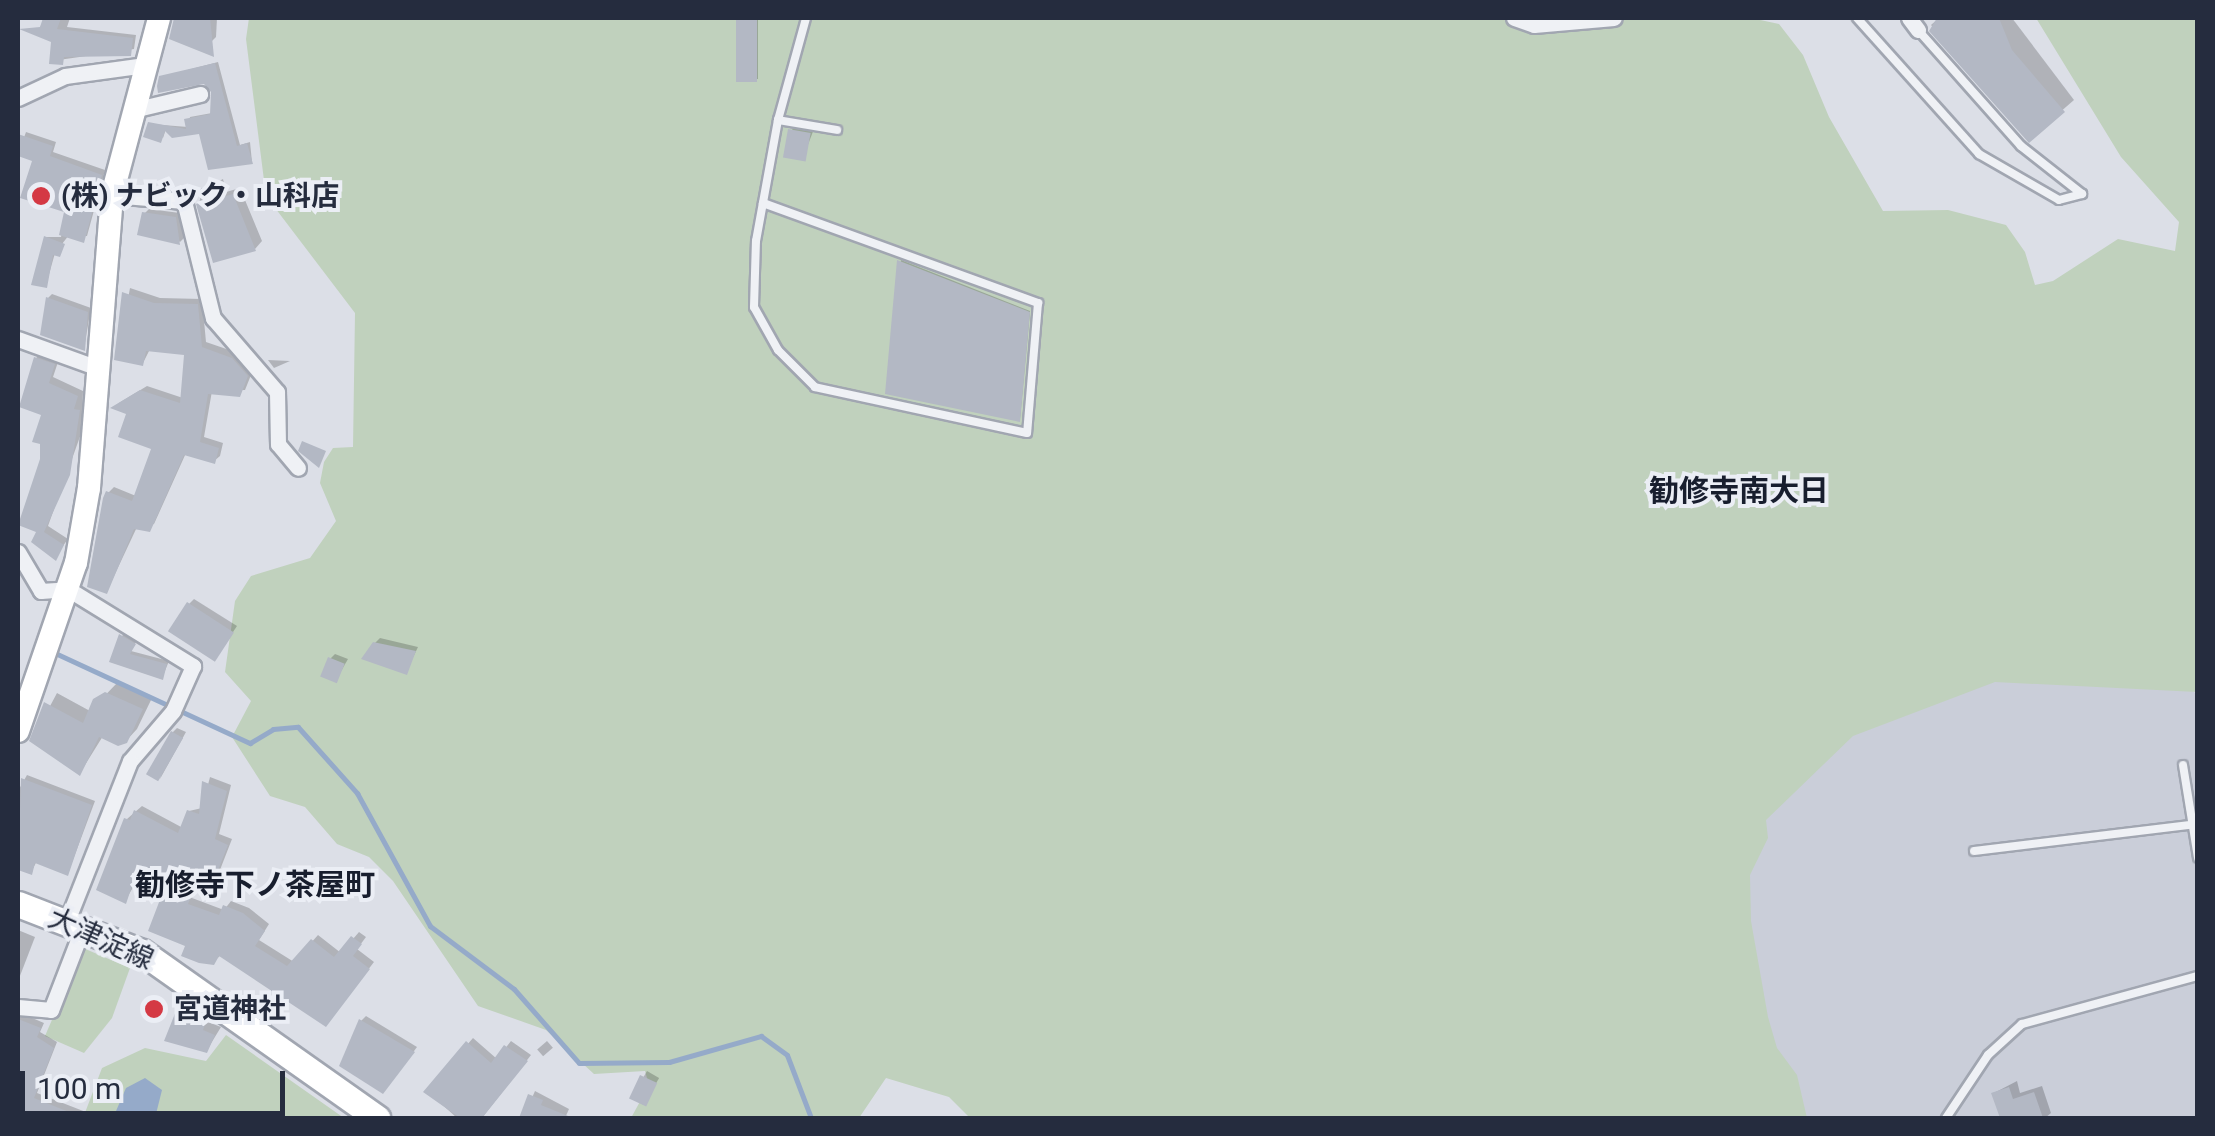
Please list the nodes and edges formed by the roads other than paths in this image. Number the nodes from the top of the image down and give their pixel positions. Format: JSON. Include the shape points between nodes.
{"nodes":[{"id":1,"x":159,"y":18,"type":"edge"},
{"id":2,"x":806,"y":18,"type":"edge"},
{"id":3,"x":1514,"y":18,"type":"edge"},
{"id":4,"x":1614,"y":18,"type":"edge"},
{"id":5,"x":1857,"y":18,"type":"edge"},
{"id":6,"x":1913,"y":24,"type":"edge"},
{"id":7,"x":145,"y":65,"type":"junction"},
{"id":8,"x":200,"y":94,"type":"dead end"},
{"id":9,"x":18,"y":98,"type":"edge"},
{"id":10,"x":132,"y":110,"type":"junction"},
{"id":11,"x":778,"y":120,"type":"junction"},
{"id":12,"x":837,"y":130,"type":"dead end"},
{"id":13,"x":112,"y":194,"type":"junction"},
{"id":14,"x":764,"y":202,"type":"junction"},
{"id":15,"x":18,"y":338,"type":"edge"},
{"id":16,"x":98,"y":368,"type":"junction"},
{"id":17,"x":298,"y":468,"type":"dead end"},
{"id":18,"x":18,"y":552,"type":"edge"},
{"id":19,"x":68,"y":588,"type":"junction"},
{"id":20,"x":18,"y":732,"type":"edge"},
{"id":21,"x":2183,"y":765,"type":"dead end"},
{"id":22,"x":2195,"y":825,"type":"edge"},
{"id":23,"x":1974,"y":850,"type":"dead end"},
{"id":24,"x":2198,"y":858,"type":"edge"},
{"id":25,"x":18,"y":904,"type":"edge"},
{"id":26,"x":75,"y":924,"type":"junction"},
{"id":27,"x":2198,"y":976,"type":"edge"},
{"id":28,"x":18,"y":1008,"type":"edge"},
{"id":29,"x":377,"y":1118,"type":"edge"},
{"id":30,"x":1946,"y":1118,"type":"edge"}],
"edges":[{"from":1,"to":7,"type":"street"},
{"from":2,"to":11,"type":"lane"},
{"from":3,"to":4,"type":"street","via":[[1534,25]]},
{"from":5,"to":6,"type":"lane","via":[[1978,154],[2059,200],[2082,194],[2021,146]]},
{"from":7,"to":9,"type":"street","via":[[65,76]]},
{"from":7,"to":10,"type":"street"},
{"from":8,"to":10,"type":"street"},
{"from":10,"to":13,"type":"street"},
{"from":11,"to":12,"type":"lane"},
{"from":11,"to":14,"type":"lane"},
{"from":13,"to":16,"type":"street"},
{"from":13,"to":17,"type":"street","via":[[184,201],[214,318],[276,392],[278,444]]},
{"from":14,"to":14,"type":"lane","via":[[754,306],[778,350],[815,387],[1027,433],[1038,302]]},
{"from":15,"to":16,"type":"street"},
{"from":16,"to":19,"type":"street","via":[[89,488]]},
{"from":18,"to":19,"type":"street","via":[[42,592]]},
{"from":19,"to":20,"type":"street"},
{"from":19,"to":26,"type":"street","via":[[192,666],[173,711],[130,761]]},
{"from":21,"to":22,"type":"lane"},
{"from":22,"to":23,"type":"lane"},
{"from":22,"to":24,"type":"lane"},
{"from":25,"to":26,"type":"main road","name":"大津淀線"},
{"from":26,"to":28,"type":"street","via":[[51,1010]]},
{"from":26,"to":29,"type":"main road","name":"大津淀線","via":[[156,961]]},
{"from":27,"to":30,"type":"lane","via":[[2022,1024],[1988,1055]]}]}
